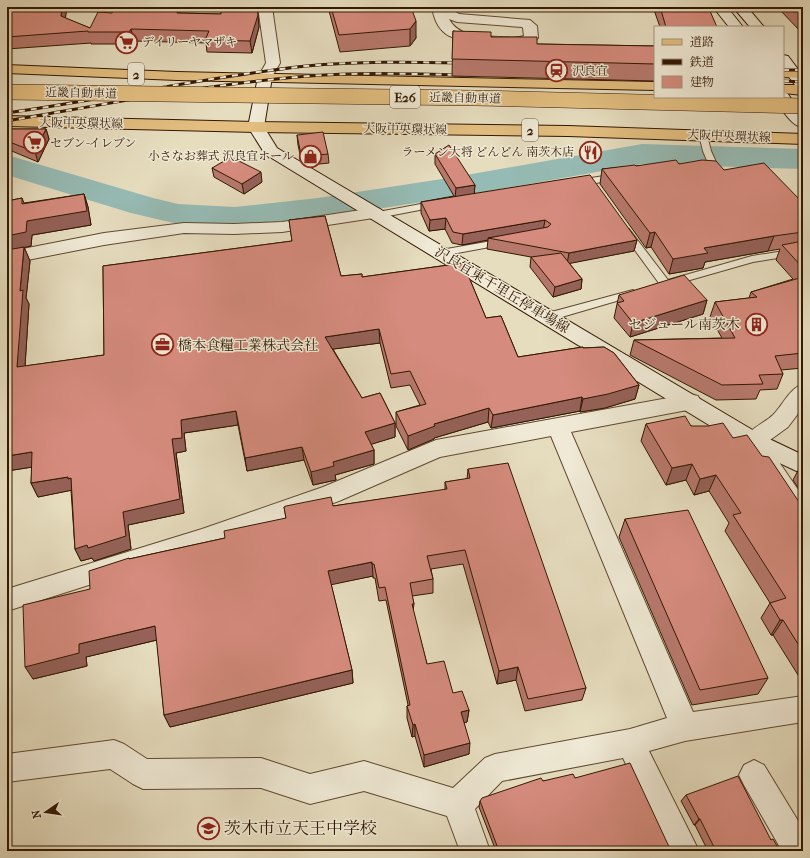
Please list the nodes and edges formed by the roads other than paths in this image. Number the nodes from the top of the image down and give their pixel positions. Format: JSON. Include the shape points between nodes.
{"nodes":[{"id":1,"x":265,"y":7,"type":"edge"},
{"id":2,"x":439,"y":7,"type":"edge"},
{"id":3,"x":720,"y":7,"type":"edge"},
{"id":4,"x":740,"y":7,"type":"edge"},
{"id":5,"x":735,"y":26,"type":"edge"},
{"id":6,"x":756,"y":26,"type":"edge"},
{"id":7,"x":784,"y":60,"type":"edge"},
{"id":8,"x":452,"y":68,"type":"edge"},
{"id":9,"x":7,"y":69,"type":"edge"},
{"id":10,"x":793,"y":73,"type":"edge"},
{"id":11,"x":265,"y":77,"type":"junction"},
{"id":12,"x":286,"y":78,"type":"junction"},
{"id":13,"x":654,"y":86,"type":"edge"},
{"id":14,"x":803,"y":86,"type":"edge"},
{"id":15,"x":784,"y":89,"type":"edge"},
{"id":16,"x":803,"y":90,"type":"edge"},
{"id":17,"x":7,"y":92,"type":"edge"},
{"id":18,"x":784,"y":98,"type":"edge"},
{"id":19,"x":7,"y":106,"type":"edge"},
{"id":20,"x":803,"y":106,"type":"edge"},
{"id":21,"x":7,"y":121,"type":"edge"},
{"id":22,"x":803,"y":121,"type":"edge"},
{"id":23,"x":256,"y":127,"type":"junction"},
{"id":24,"x":803,"y":138,"type":"edge"},
{"id":25,"x":705,"y":143,"type":"junction"},
{"id":26,"x":714,"y":170,"type":"edge"},
{"id":27,"x":629,"y":175,"type":"edge"},
{"id":28,"x":568,"y":184,"type":"edge"},
{"id":29,"x":447,"y":203,"type":"edge"},
{"id":30,"x":373,"y":212,"type":"junction"},
{"id":31,"x":618,"y":220,"type":"edge"},
{"id":32,"x":514,"y":240,"type":"edge"},
{"id":33,"x":803,"y":251,"type":"edge"},
{"id":34,"x":441,"y":253,"type":"junction"},
{"id":35,"x":7,"y":258,"type":"edge"},
{"id":36,"x":643,"y":290,"type":"edge"},
{"id":37,"x":548,"y":317,"type":"junction"},
{"id":38,"x":803,"y":392,"type":"edge"},
{"id":39,"x":690,"y":402,"type":"junction"},
{"id":40,"x":793,"y":418,"type":"edge"},
{"id":41,"x":558,"y":426,"type":"junction"},
{"id":42,"x":753,"y":441,"type":"junction"},
{"id":43,"x":803,"y":465,"type":"edge"},
{"id":44,"x":803,"y":516,"type":"edge"},
{"id":45,"x":7,"y":600,"type":"edge"},
{"id":46,"x":803,"y":709,"type":"edge"},
{"id":47,"x":685,"y":727,"type":"junction"},
{"id":48,"x":630,"y":743,"type":"junction"},
{"id":49,"x":7,"y":768,"type":"edge"},
{"id":50,"x":754,"y":775,"type":"dead end"},
{"id":51,"x":458,"y":804,"type":"junction"},
{"id":52,"x":475,"y":851,"type":"edge"},
{"id":53,"x":684,"y":851,"type":"edge"},
{"id":54,"x":799,"y":851,"type":"edge"}],
"edges":[{"from":1,"to":11,"type":"street","via":[[273,63]]},
{"from":2,"to":2,"type":"street","via":[[457,18],[525,23],[530,26],[531,38],[521,41],[486,40],[459,35],[443,24]]},
{"from":3,"to":5,"type":"street"},
{"from":4,"to":6,"type":"street"},
{"from":7,"to":10,"type":"street"},
{"from":8,"to":12,"type":"main road","number":"2"},
{"from":9,"to":11,"type":"main road","number":"2"},
{"from":10,"to":14,"type":"street"},
{"from":11,"to":12,"type":"main road","number":"2"},
{"from":11,"to":23,"type":"street"},
{"from":12,"to":13,"type":"main road","number":"2"},
{"from":15,"to":16,"type":"main road"},
{"from":17,"to":20,"type":"main road","name":"近畿自動車道","number":"E26","bridge":true,"via":[[476,98]]},
{"from":18,"to":22,"type":"street","via":[[792,113]]},
{"from":19,"to":22,"type":"main road","name":"近畿自動車道","number":"E26","via":[[477,112]]},
{"from":21,"to":23,"type":"main road","name":"大阪中央環状線","number":"2"},
{"from":23,"to":25,"type":"main road","name":"大阪中央環状線","number":"2","via":[[568,131]]},
{"from":23,"to":30,"type":"street","name":"沢良宜東千里丘停車場線","via":[[271,151]]},
{"from":24,"to":25,"type":"main road","name":"大阪中央環状線","number":"2"},
{"from":25,"to":26,"type":"lane"},
{"from":27,"to":28,"type":"lane","via":[[593,184]]},
{"from":29,"to":30,"type":"lane"},
{"from":30,"to":34,"type":"street","name":"沢良宜東千里丘停車場線"},
{"from":30,"to":35,"type":"street","via":[[282,227],[234,230],[184,228],[104,239]]},
{"from":31,"to":33,"type":"lane","via":[[661,285],[752,259]]},
{"from":32,"to":34,"type":"lane"},
{"from":34,"to":37,"type":"street","name":"沢良宜東千里丘停車場線"},
{"from":36,"to":37,"type":"lane"},
{"from":37,"to":39,"type":"street","name":"沢良宜東千里丘停車場線"},
{"from":38,"to":40,"type":"street"},
{"from":39,"to":41,"type":"street"},
{"from":39,"to":42,"type":"street","name":"沢良宜東千里丘停車場線"},
{"from":40,"to":42,"type":"street"},
{"from":41,"to":45,"type":"street","via":[[436,449],[309,501],[202,539]]},
{"from":41,"to":47,"type":"street"},
{"from":42,"to":43,"type":"street","name":"沢良宜東千里丘停車場線"},
{"from":42,"to":44,"type":"street"},
{"from":46,"to":47,"type":"street"},
{"from":47,"to":48,"type":"street"},
{"from":48,"to":51,"type":"street","via":[[495,768]]},
{"from":48,"to":53,"type":"street"},
{"from":49,"to":51,"type":"street","via":[[114,754],[143,774],[261,773],[310,789],[364,776]]},
{"from":50,"to":54,"type":"street"},
{"from":51,"to":52,"type":"street"}]}
